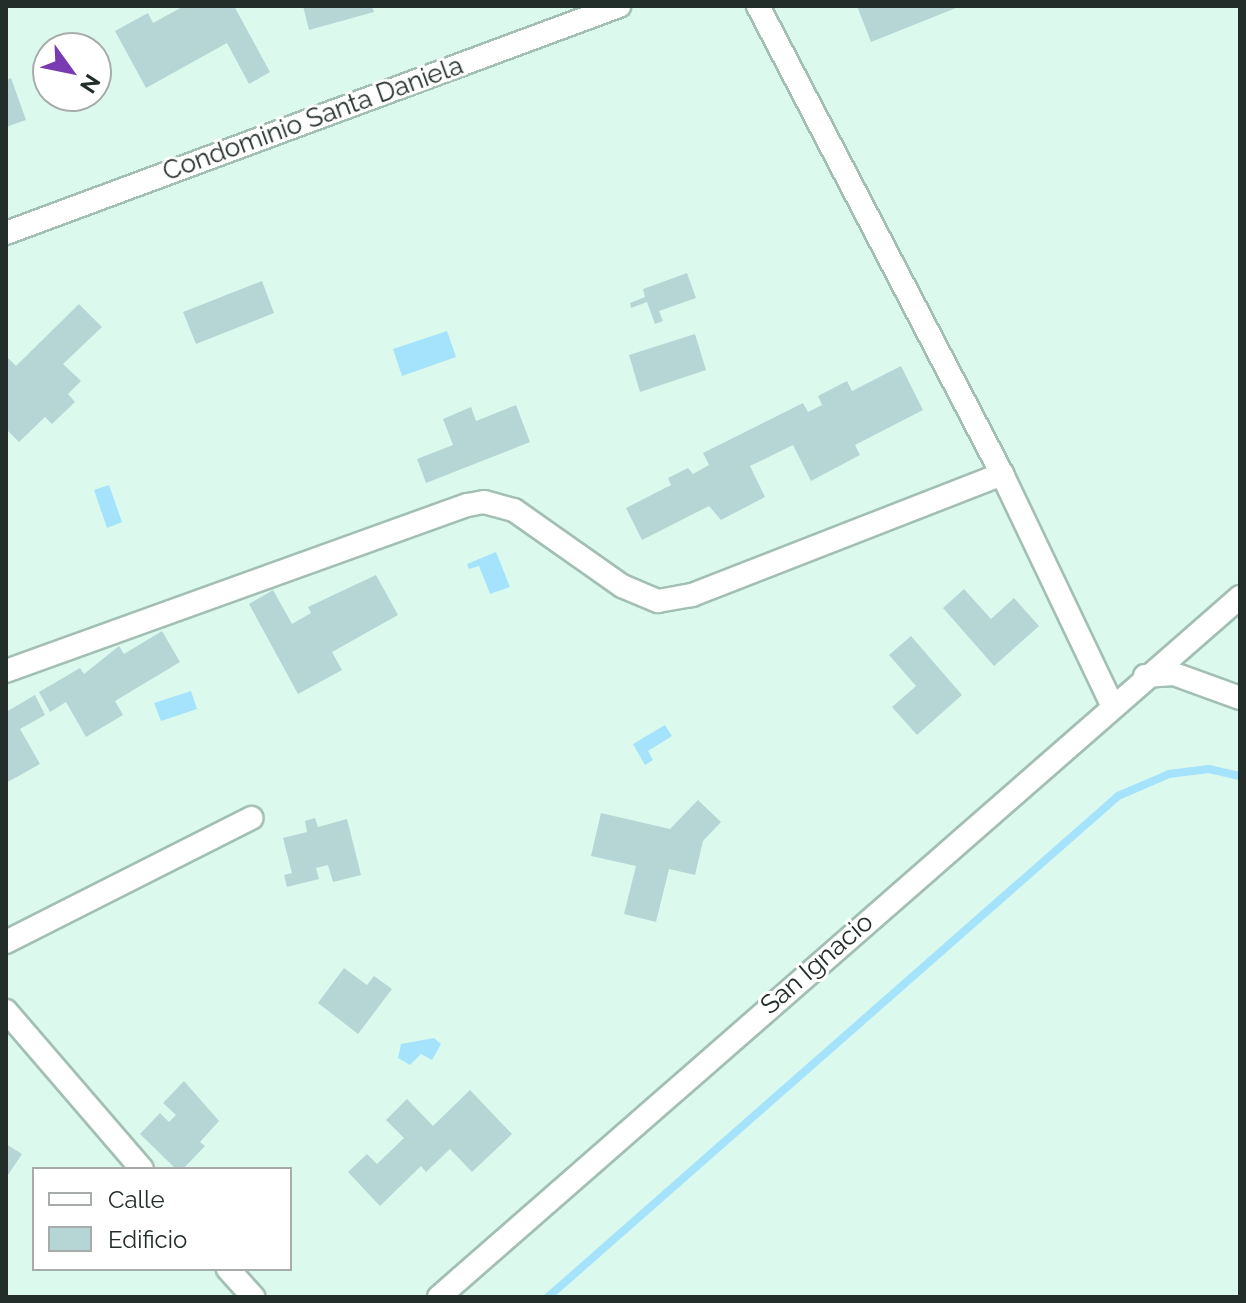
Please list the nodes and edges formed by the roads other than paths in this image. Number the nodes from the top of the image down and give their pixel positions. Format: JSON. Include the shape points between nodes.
{"nodes":[{"id":1,"x":619,"y":6,"type":"edge"},
{"id":2,"x":758,"y":6,"type":"edge"},
{"id":3,"x":6,"y":233,"type":"edge"},
{"id":4,"x":1002,"y":474,"type":"junction"},
{"id":5,"x":1240,"y":597,"type":"edge"},
{"id":6,"x":6,"y":671,"type":"edge"},
{"id":7,"x":1145,"y":676,"type":"junction"},
{"id":8,"x":1240,"y":698,"type":"edge"},
{"id":9,"x":1112,"y":705,"type":"junction"},
{"id":10,"x":251,"y":818,"type":"dead end"},
{"id":11,"x":6,"y":942,"type":"edge"},
{"id":12,"x":6,"y":1011,"type":"edge"},
{"id":13,"x":140,"y":1167,"type":"edge"},
{"id":14,"x":230,"y":1271,"type":"edge"},
{"id":15,"x":253,"y":1297,"type":"edge"},
{"id":16,"x":439,"y":1297,"type":"edge"}],
"edges":[{"from":1,"to":3,"type":"street","name":"Condominio Santa Daniela"},
{"from":2,"to":4,"type":"street"},
{"from":4,"to":6,"type":"street","via":[[692,595],[658,601],[622,586],[514,510],[484,502],[468,505]]},
{"from":4,"to":9,"type":"street"},
{"from":5,"to":7,"type":"street","name":"San Ignacio"},
{"from":7,"to":8,"type":"street","via":[[1174,674]]},
{"from":7,"to":9,"type":"street","name":"San Ignacio"},
{"from":9,"to":16,"type":"street","name":"San Ignacio"},
{"from":10,"to":11,"type":"street"},
{"from":12,"to":13,"type":"street"},
{"from":14,"to":15,"type":"street"}]}
